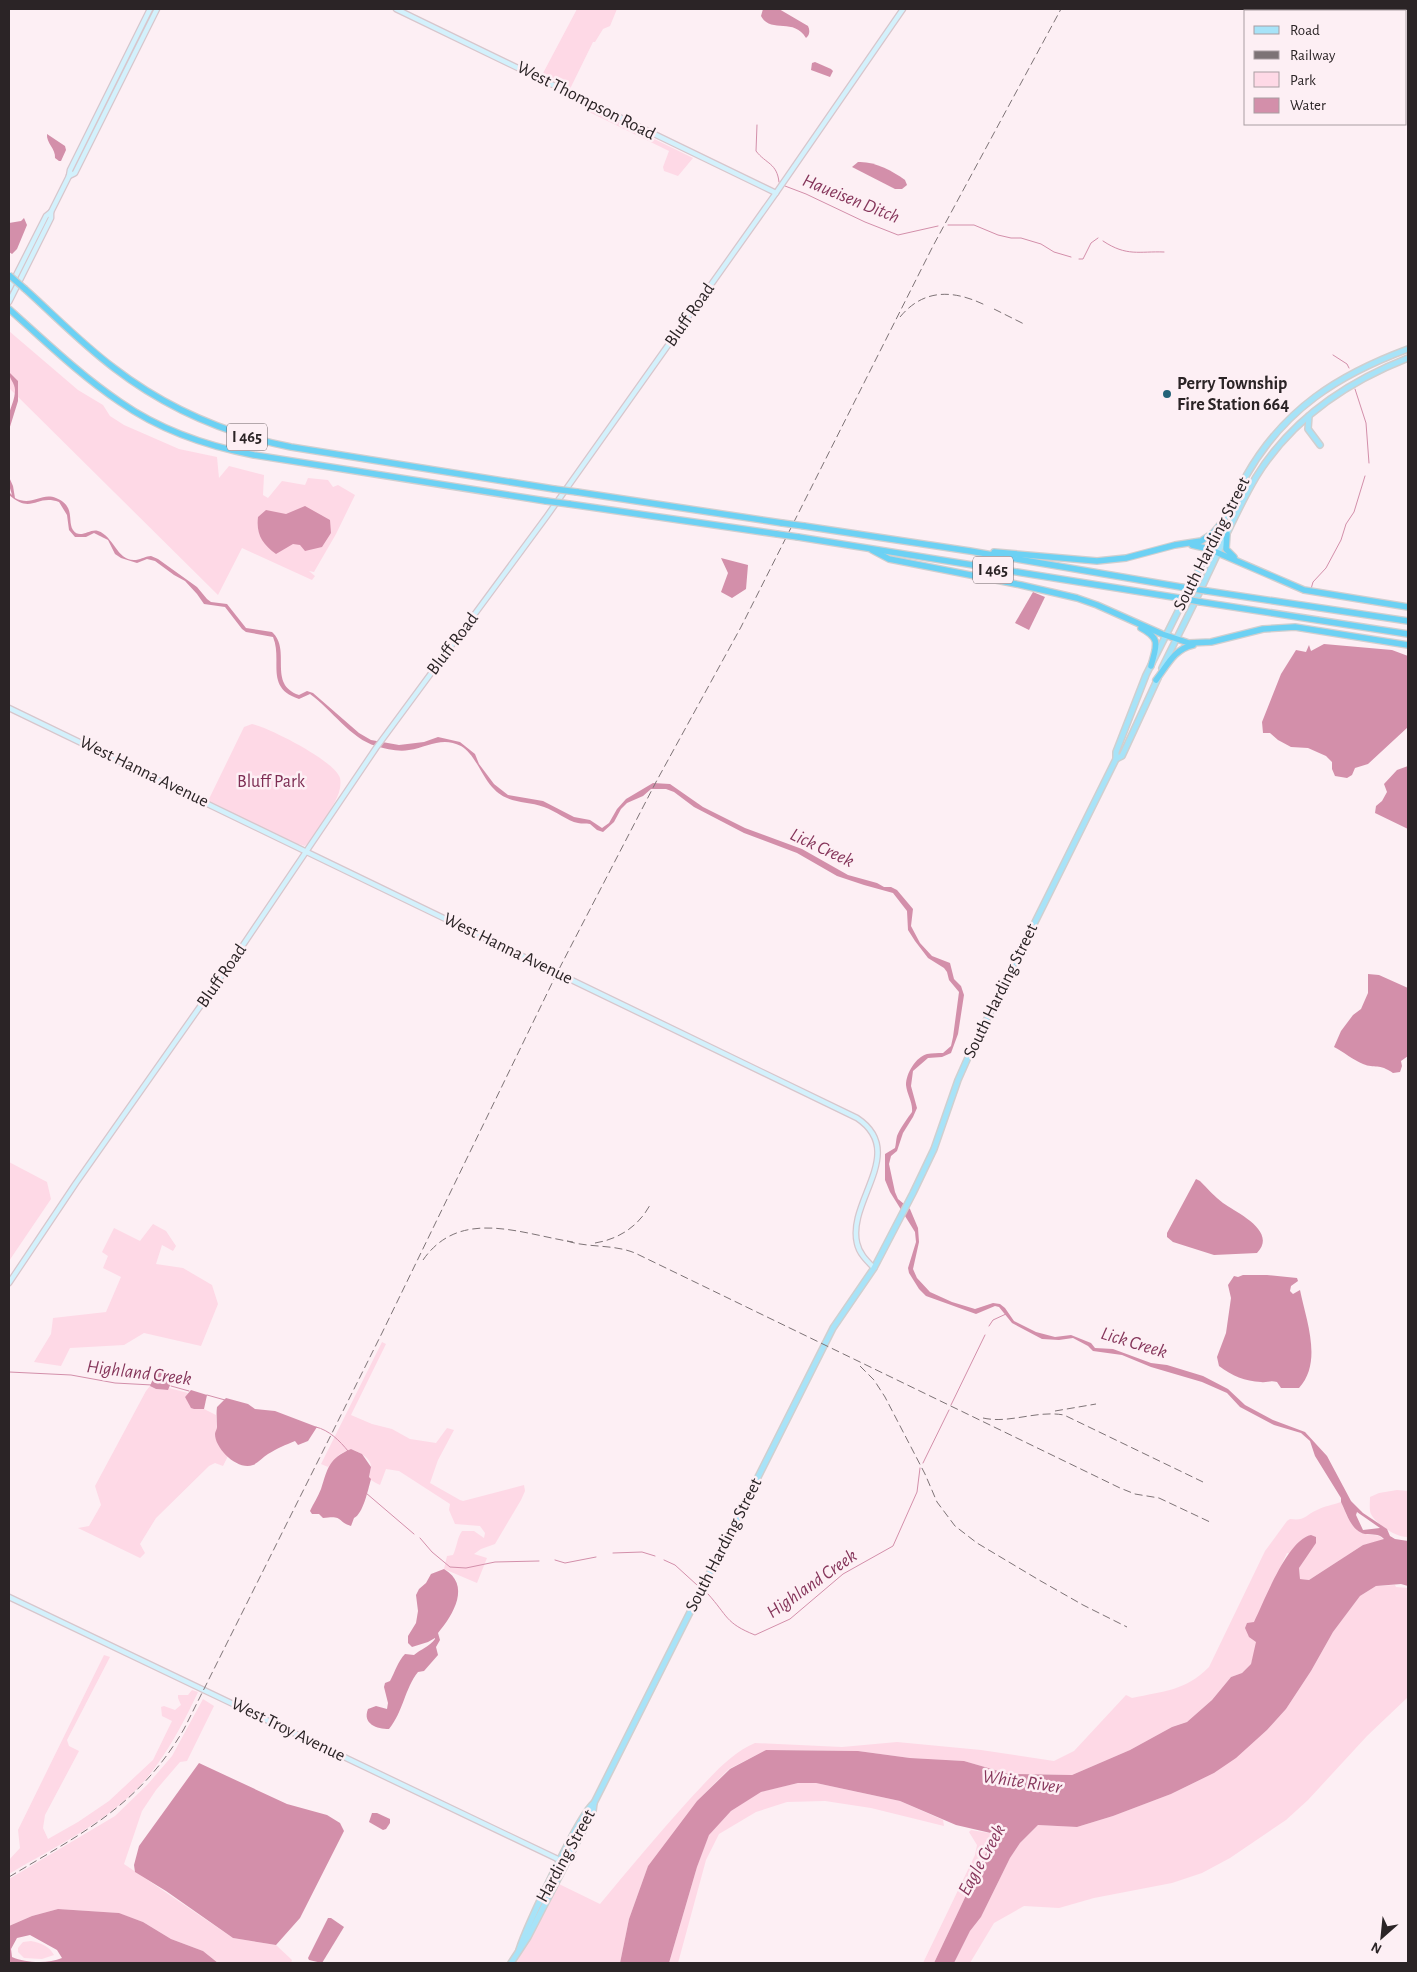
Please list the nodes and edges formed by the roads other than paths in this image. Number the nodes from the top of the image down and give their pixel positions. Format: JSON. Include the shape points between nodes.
{"nodes":[{"id":1,"x":150,"y":9,"type":"edge"},
{"id":2,"x":157,"y":9,"type":"edge"},
{"id":3,"x":396,"y":9,"type":"edge"},
{"id":4,"x":903,"y":9,"type":"edge"},
{"id":5,"x":69,"y":176,"type":"junction"},
{"id":6,"x":776,"y":193,"type":"junction"},
{"id":7,"x":51,"y":212,"type":"junction"},
{"id":8,"x":9,"y":275,"type":"edge"},
{"id":9,"x":9,"y":289,"type":"edge"},
{"id":10,"x":9,"y":302,"type":"edge"},
{"id":11,"x":11,"y":311,"type":"edge"},
{"id":12,"x":1408,"y":349,"type":"edge"},
{"id":13,"x":1408,"y":358,"type":"edge"},
{"id":14,"x":1309,"y":416,"type":"junction"},
{"id":15,"x":1320,"y":444,"type":"dead end"},
{"id":16,"x":1223,"y":521,"type":"junction"},
{"id":17,"x":1227,"y":534,"type":"junction"},
{"id":18,"x":1185,"y":544,"type":"junction"},
{"id":19,"x":1209,"y":549,"type":"junction"},
{"id":20,"x":872,"y":550,"type":"junction"},
{"id":21,"x":970,"y":551,"type":"junction"},
{"id":22,"x":1218,"y":552,"type":"junction"},
{"id":23,"x":1238,"y":560,"type":"junction"},
{"id":24,"x":1408,"y":607,"type":"edge"},
{"id":25,"x":1115,"y":613,"type":"junction"},
{"id":26,"x":1408,"y":620,"type":"edge"},
{"id":27,"x":1408,"y":635,"type":"edge"},
{"id":28,"x":1167,"y":636,"type":"junction"},
{"id":29,"x":1176,"y":639,"type":"junction"},
{"id":30,"x":1203,"y":643,"type":"junction"},
{"id":31,"x":1408,"y":646,"type":"edge"},
{"id":32,"x":1151,"y":666,"type":"junction"},
{"id":33,"x":1156,"y":680,"type":"junction"},
{"id":34,"x":9,"y":708,"type":"edge"},
{"id":35,"x":1116,"y":759,"type":"junction"},
{"id":36,"x":306,"y":851,"type":"junction"},
{"id":37,"x":874,"y":1268,"type":"junction"},
{"id":38,"x":9,"y":1283,"type":"edge"},
{"id":39,"x":9,"y":1597,"type":"edge"},
{"id":40,"x":594,"y":1803,"type":"joint"},
{"id":41,"x":564,"y":1862,"type":"junction"},
{"id":42,"x":511,"y":1963,"type":"edge"}],
"edges":[{"from":1,"to":5,"type":"main road"},
{"from":2,"to":5,"type":"main road","via":[[75,173]]},
{"from":3,"to":6,"type":"main road","name":"West Thompson Road"},
{"from":4,"to":6,"type":"main road","name":"Bluff Road"},
{"from":5,"to":7,"type":"main road"},
{"from":6,"to":36,"type":"main road","name":"Bluff Road","via":[[548,516],[376,748]]},
{"from":7,"to":9,"type":"main road"},
{"from":7,"to":10,"type":"main road","via":[[51,218]]},
{"from":8,"to":21,"type":"highway","number":"I 465","bridge":true,"via":[[122,374],[167,403],[251,438],[291,448],[513,483]]},
{"from":11,"to":20,"type":"highway","number":"I 465","bridge":true,"via":[[122,404],[162,426],[221,448]]},
{"from":12,"to":16,"type":"main road","name":"South Harding Street","via":[[1362,368],[1305,404],[1253,464]]},
{"from":13,"to":14,"type":"main road","name":"South Harding Street","via":[[1346,387]]},
{"from":14,"to":15,"type":"main road","via":[[1308,429]]},
{"from":14,"to":17,"type":"main road","name":"South Harding Street","via":[[1263,466]]},
{"from":16,"to":18,"type":"highway","via":[[1207,538]]},
{"from":16,"to":19,"type":"main road","name":"South Harding Street"},
{"from":17,"to":22,"type":"main road","name":"South Harding Street"},
{"from":17,"to":23,"type":"highway","via":[[1226,548]]},
{"from":18,"to":19,"type":"highway"},
{"from":18,"to":21,"type":"highway","via":[[1097,561]]},
{"from":19,"to":22,"type":"highway"},
{"from":19,"to":28,"type":"main road","name":"South Harding Street"},
{"from":20,"to":25,"type":"highway","via":[[889,559],[1058,592]]},
{"from":20,"to":27,"type":"highway","number":"I 465","bridge":true},
{"from":21,"to":26,"type":"highway","number":"I 465","bridge":true,"via":[[1181,587]]},
{"from":22,"to":23,"type":"highway"},
{"from":22,"to":29,"type":"main road","name":"South Harding Street"},
{"from":23,"to":24,"type":"highway","via":[[1304,590]]},
{"from":25,"to":28,"type":"highway"},
{"from":25,"to":32,"type":"highway","via":[[1153,635],[1156,646]]},
{"from":28,"to":29,"type":"highway"},
{"from":28,"to":32,"type":"main road","name":"South Harding Street"},
{"from":29,"to":30,"type":"highway"},
{"from":29,"to":33,"type":"main road","name":"South Harding Street"},
{"from":30,"to":31,"type":"highway","via":[[1263,629],[1295,627]]},
{"from":30,"to":33,"type":"highway","via":[[1178,652]]},
{"from":32,"to":35,"type":"main road","name":"South Harding Street"},
{"from":33,"to":35,"type":"main road","name":"South Harding Street","via":[[1122,756]]},
{"from":34,"to":36,"type":"main road","name":"West Hanna Avenue"},
{"from":35,"to":37,"type":"main road","name":"South Harding Street","via":[[966,1061],[934,1149]]},
{"from":36,"to":37,"type":"main road","name":"West Hanna Avenue","via":[[861,1121],[874,1137],[878,1157],[857,1221],[856,1236],[860,1252]]},
{"from":36,"to":38,"type":"main road","name":"Bluff Road"},
{"from":37,"to":40,"type":"main road","name":"South Harding Street","via":[[833,1328]]},
{"from":39,"to":41,"type":"main road","name":"West Troy Avenue"},
{"from":40,"to":41,"type":"main road","name":"Harding Street","via":[[588,1808]]},
{"from":41,"to":42,"type":"main road","name":"Harding Street","via":[[528,1937]]}]}
